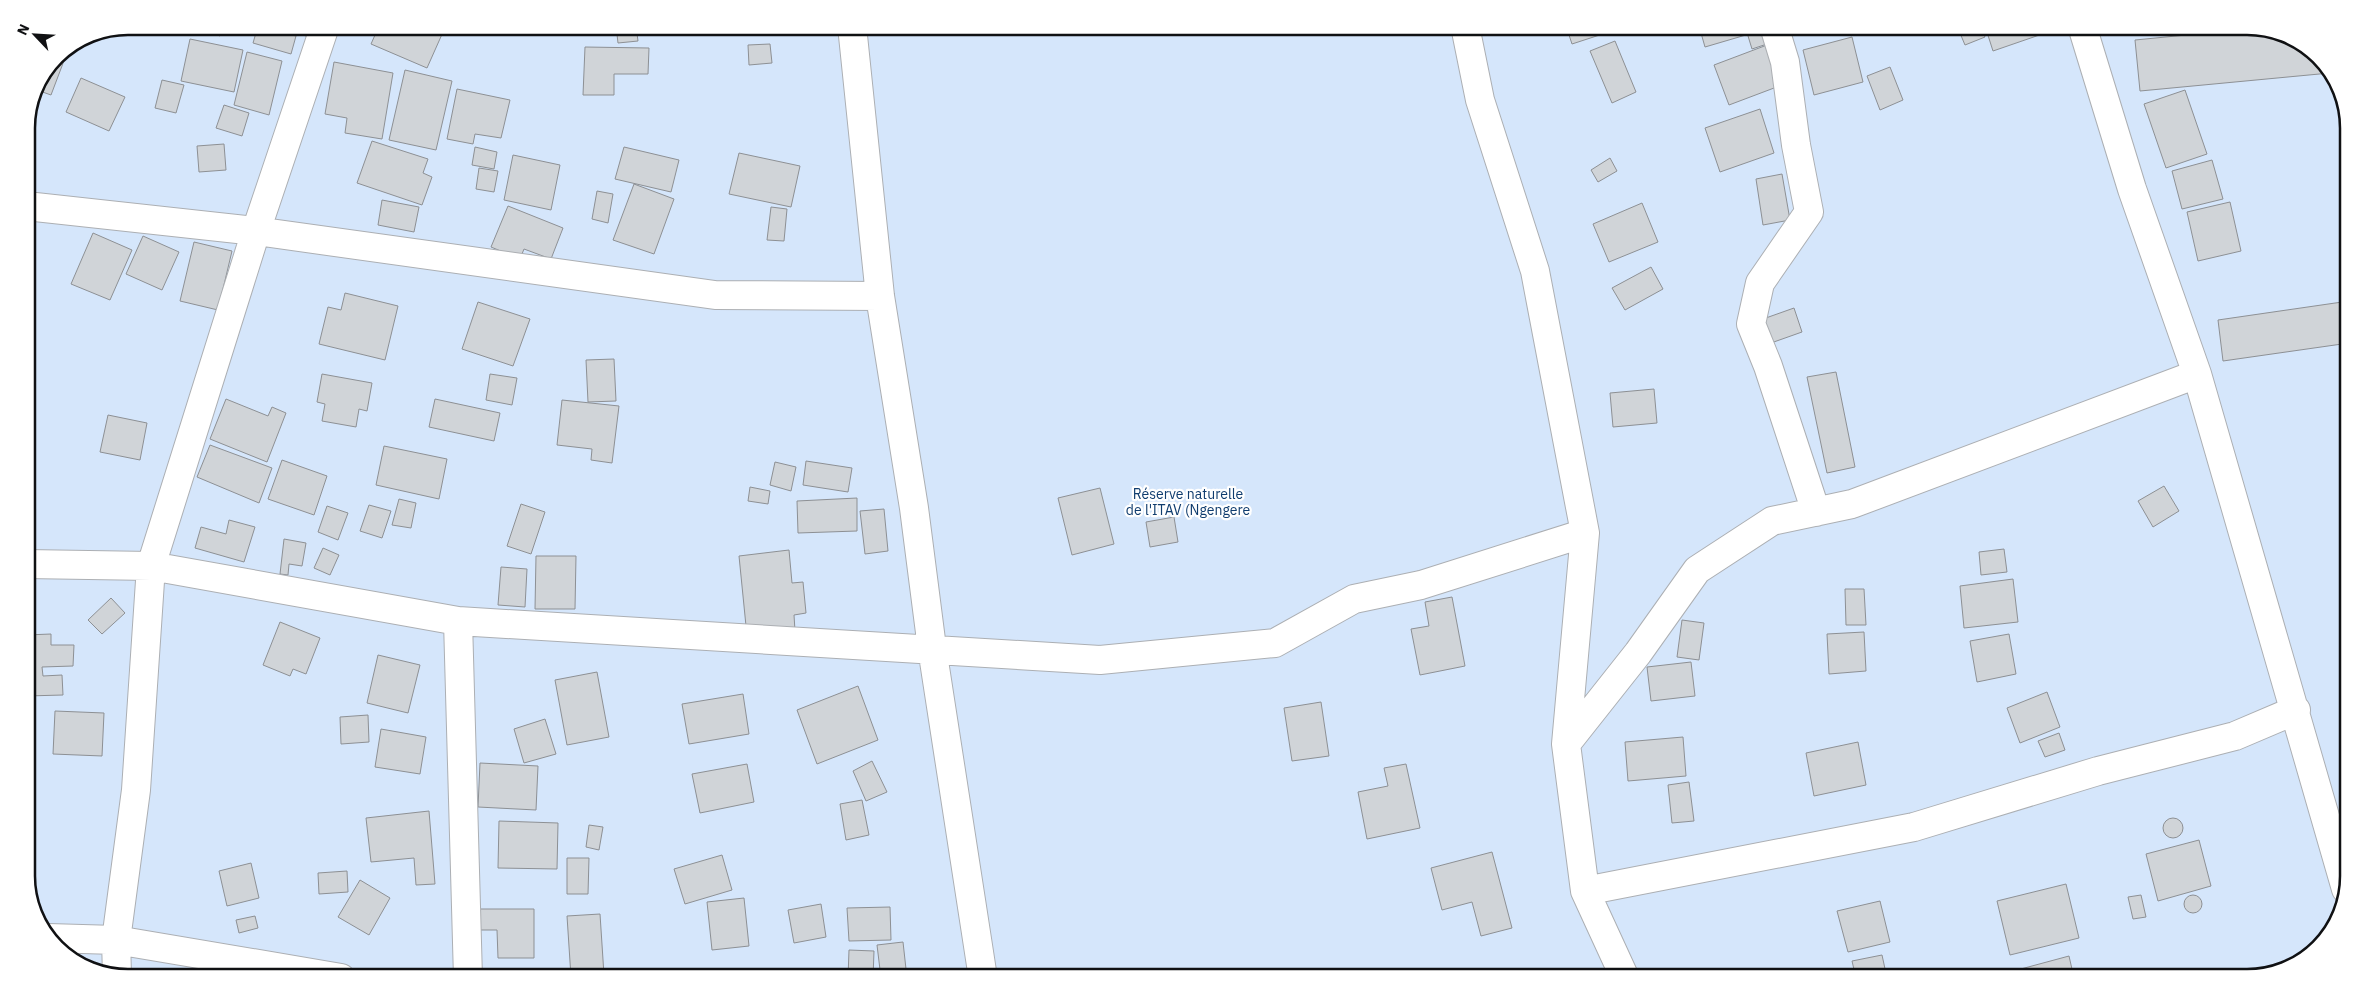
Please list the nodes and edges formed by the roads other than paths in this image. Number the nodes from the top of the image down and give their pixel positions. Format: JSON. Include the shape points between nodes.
{"nodes":[{"id":1,"x":323,"y":35,"type":"edge"},
{"id":2,"x":853,"y":35,"type":"edge"},
{"id":3,"x":1467,"y":35,"type":"edge"},
{"id":4,"x":1777,"y":35,"type":"edge"},
{"id":5,"x":2085,"y":35,"type":"edge"},
{"id":6,"x":35,"y":207,"type":"edge"},
{"id":7,"x":256,"y":230,"type":"junction"},
{"id":8,"x":880,"y":296,"type":"junction"},
{"id":9,"x":2197,"y":374,"type":"junction"},
{"id":10,"x":1816,"y":512,"type":"junction"},
{"id":11,"x":1585,"y":533,"type":"junction"},
{"id":12,"x":35,"y":564,"type":"edge"},
{"id":13,"x":151,"y":566,"type":"junction"},
{"id":14,"x":458,"y":621,"type":"junction"},
{"id":15,"x":932,"y":648,"type":"junction"},
{"id":16,"x":2296,"y":710,"type":"junction"},
{"id":17,"x":1566,"y":744,"type":"junction"},
{"id":18,"x":2340,"y":868,"type":"edge"},
{"id":19,"x":1585,"y":891,"type":"junction"},
{"id":20,"x":59,"y":938,"type":"edge"},
{"id":21,"x":116,"y":940,"type":"junction"},
{"id":22,"x":117,"y":968,"type":"edge"},
{"id":23,"x":288,"y":969,"type":"edge"},
{"id":24,"x":468,"y":969,"type":"edge"},
{"id":25,"x":983,"y":969,"type":"edge"},
{"id":26,"x":1621,"y":969,"type":"edge"}],
"edges":[{"from":1,"to":7,"type":"street"},
{"from":2,"to":8,"type":"street"},
{"from":3,"to":11,"type":"street","via":[[1480,100],[1535,271]]},
{"from":4,"to":10,"type":"street","via":[[1785,62],[1809,212],[1760,283],[1751,324]]},
{"from":5,"to":9,"type":"street","via":[[2132,189]]},
{"from":6,"to":7,"type":"street"},
{"from":7,"to":8,"type":"street","via":[[714,295]]},
{"from":7,"to":13,"type":"street"},
{"from":8,"to":15,"type":"street","via":[[914,508]]},
{"from":9,"to":10,"type":"street","via":[[1860,501]]},
{"from":9,"to":16,"type":"street"},
{"from":10,"to":17,"type":"street","via":[[1772,521],[1697,570],[1638,653]]},
{"from":11,"to":15,"type":"street","via":[[1421,585],[1354,599],[1275,643],[1100,660]]},
{"from":11,"to":17,"type":"street"},
{"from":12,"to":13,"type":"street"},
{"from":13,"to":14,"type":"street"},
{"from":13,"to":21,"type":"street","via":[[136,790]]},
{"from":14,"to":15,"type":"street"},
{"from":14,"to":24,"type":"street"},
{"from":15,"to":25,"type":"street"},
{"from":16,"to":18,"type":"street"},
{"from":16,"to":19,"type":"street","via":[[2235,736],[2098,771],[1914,827]]},
{"from":17,"to":19,"type":"street"},
{"from":19,"to":26,"type":"street"},
{"from":20,"to":21,"type":"street"},
{"from":21,"to":22,"type":"street"},
{"from":21,"to":23,"type":"street"}]}
